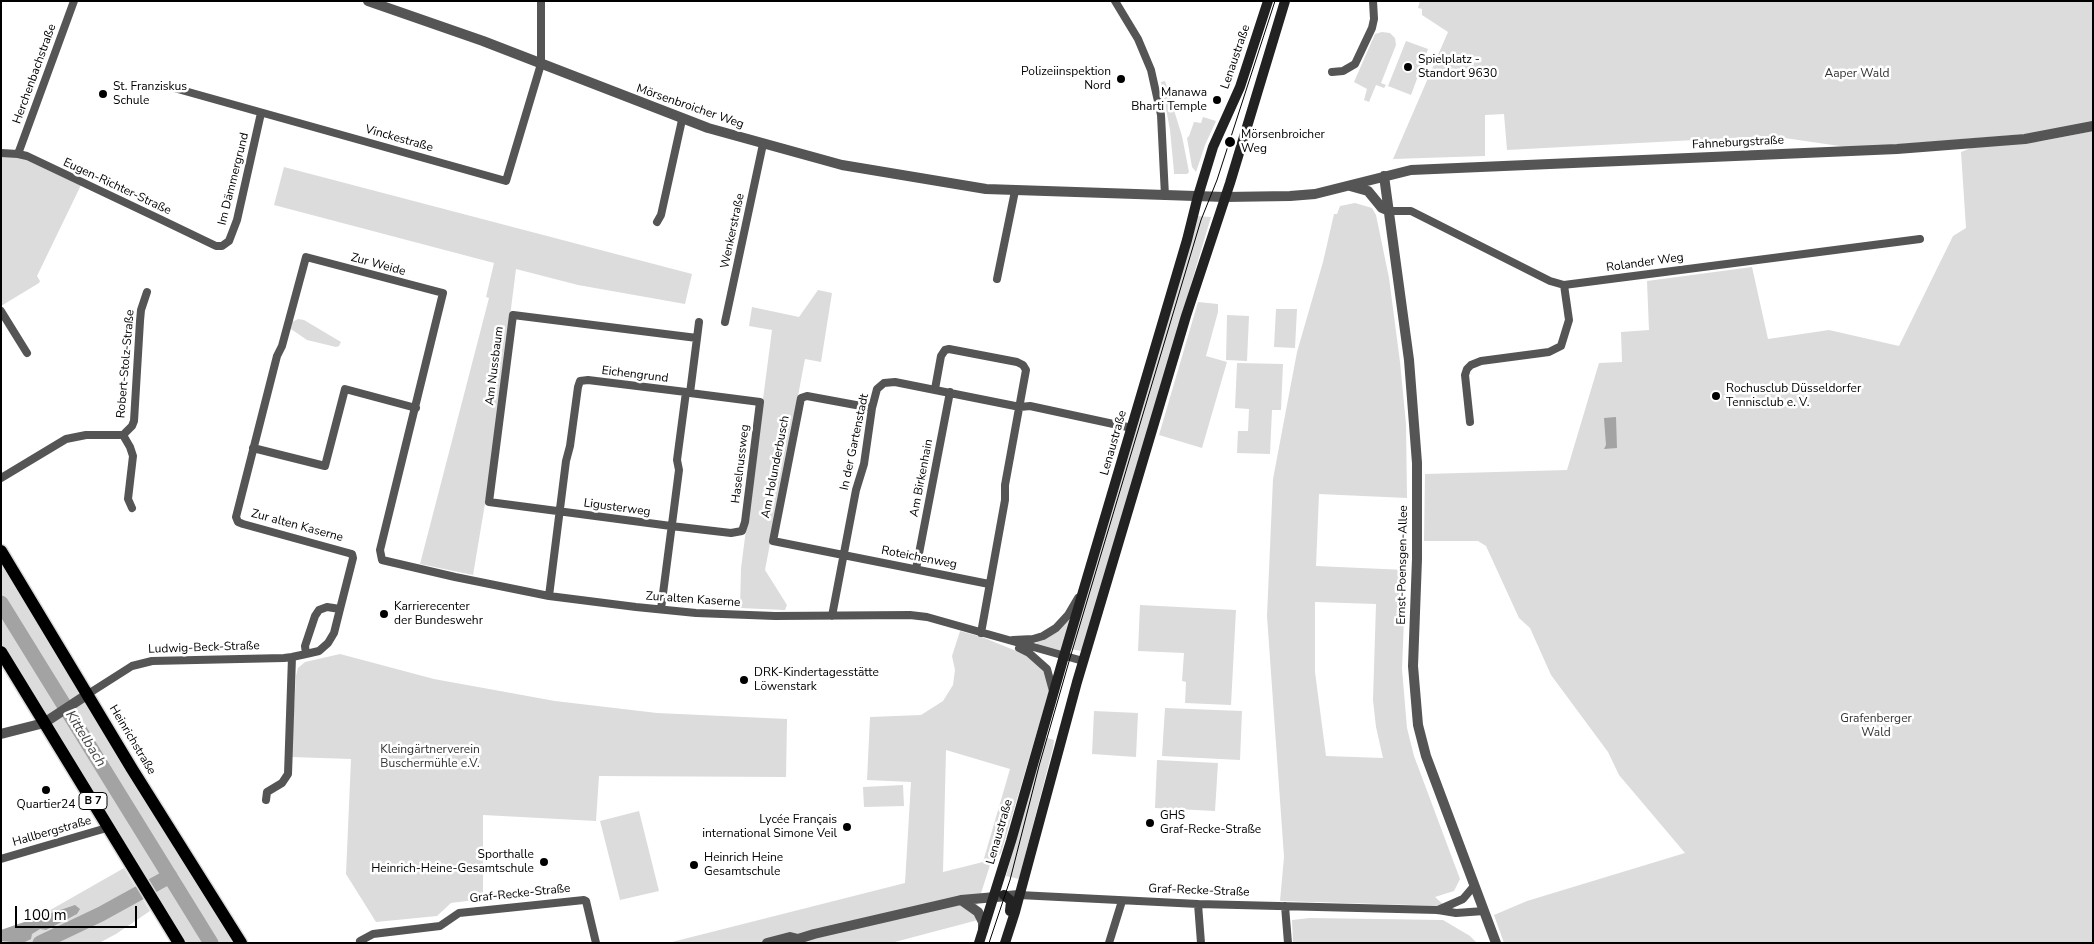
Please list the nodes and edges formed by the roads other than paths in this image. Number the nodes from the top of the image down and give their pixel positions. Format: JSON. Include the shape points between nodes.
{"nodes":[{"id":1,"x":74,"y":1,"type":"edge"},
{"id":2,"x":368,"y":1,"type":"edge"},
{"id":3,"x":541,"y":1,"type":"edge"},
{"id":4,"x":1115,"y":1,"type":"edge"},
{"id":5,"x":1268,"y":1,"type":"edge"},
{"id":6,"x":1285,"y":1,"type":"edge"},
{"id":7,"x":1373,"y":1,"type":"edge"},
{"id":8,"x":541,"y":64,"type":"junction"},
{"id":9,"x":1332,"y":72,"type":"dead end"},
{"id":10,"x":167,"y":86,"type":"dead end"},
{"id":11,"x":261,"y":113,"type":"junction"},
{"id":12,"x":682,"y":120,"type":"junction"},
{"id":13,"x":2093,"y":126,"type":"edge"},
{"id":14,"x":763,"y":144,"type":"junction"},
{"id":15,"x":1,"y":153,"type":"edge"},
{"id":16,"x":18,"y":154,"type":"junction"},
{"id":17,"x":1384,"y":176,"type":"junction"},
{"id":18,"x":1349,"y":186,"type":"junction"},
{"id":19,"x":1015,"y":191,"type":"junction"},
{"id":20,"x":1165,"y":196,"type":"junction"},
{"id":21,"x":1198,"y":196,"type":"junction"},
{"id":22,"x":1225,"y":197,"type":"junction"},
{"id":23,"x":1389,"y":211,"type":"junction"},
{"id":24,"x":657,"y":222,"type":"dead end"},
{"id":25,"x":1920,"y":239,"type":"dead end"},
{"id":26,"x":222,"y":246,"type":"joint"},
{"id":27,"x":997,"y":279,"type":"dead end"},
{"id":28,"x":1564,"y":285,"type":"junction"},
{"id":29,"x":147,"y":292,"type":"dead end"},
{"id":30,"x":1,"y":311,"type":"edge"},
{"id":31,"x":699,"y":322,"type":"dead end"},
{"id":32,"x":725,"y":322,"type":"dead end"},
{"id":33,"x":697,"y":338,"type":"junction"},
{"id":34,"x":27,"y":353,"type":"dead end"},
{"id":35,"x":935,"y":389,"type":"junction"},
{"id":36,"x":950,"y":392,"type":"junction"},
{"id":37,"x":688,"y":393,"type":"junction"},
{"id":38,"x":1020,"y":407,"type":"junction"},
{"id":39,"x":416,"y":408,"type":"junction"},
{"id":40,"x":872,"y":408,"type":"junction"},
{"id":41,"x":1470,"y":422,"type":"dead end"},
{"id":42,"x":1132,"y":428,"type":"junction"},
{"id":43,"x":123,"y":435,"type":"junction"},
{"id":44,"x":253,"y":448,"type":"junction"},
{"id":45,"x":1,"y":478,"type":"edge"},
{"id":46,"x":132,"y":508,"type":"dead end"},
{"id":47,"x":559,"y":511,"type":"junction"},
{"id":48,"x":237,"y":520,"type":"joint"},
{"id":49,"x":671,"y":526,"type":"junction"},
{"id":50,"x":1,"y":551,"type":"edge"},
{"id":51,"x":352,"y":554,"type":"joint"},
{"id":52,"x":844,"y":555,"type":"junction"},
{"id":53,"x":380,"y":558,"type":"joint"},
{"id":54,"x":916,"y":569,"type":"junction"},
{"id":55,"x":989,"y":584,"type":"junction"},
{"id":56,"x":1085,"y":588,"type":"junction"},
{"id":57,"x":549,"y":596,"type":"junction"},
{"id":58,"x":340,"y":609,"type":"junction"},
{"id":59,"x":661,"y":609,"type":"junction"},
{"id":60,"x":832,"y":616,"type":"junction"},
{"id":61,"x":981,"y":633,"type":"junction"},
{"id":62,"x":1006,"y":641,"type":"junction"},
{"id":63,"x":1,"y":652,"type":"edge"},
{"id":64,"x":306,"y":654,"type":"junction"},
{"id":65,"x":1064,"y":656,"type":"junction"},
{"id":66,"x":292,"y":657,"type":"junction"},
{"id":67,"x":1083,"y":661,"type":"junction"},
{"id":68,"x":1053,"y":693,"type":"junction"},
{"id":69,"x":88,"y":694,"type":"junction"},
{"id":70,"x":44,"y":722,"type":"junction"},
{"id":71,"x":1,"y":734,"type":"edge"},
{"id":72,"x":266,"y":800,"type":"dead end"},
{"id":73,"x":110,"y":828,"type":"junction"},
{"id":74,"x":1,"y":859,"type":"edge"},
{"id":75,"x":1474,"y":886,"type":"junction"},
{"id":76,"x":1004,"y":895,"type":"junction"},
{"id":77,"x":1019,"y":895,"type":"junction"},
{"id":78,"x":993,"y":896,"type":"junction"},
{"id":79,"x":960,"y":900,"type":"junction"},
{"id":80,"x":1122,"y":901,"type":"junction"},
{"id":81,"x":1198,"y":904,"type":"junction"},
{"id":82,"x":1285,"y":906,"type":"junction"},
{"id":83,"x":1438,"y":910,"type":"junction"},
{"id":84,"x":1484,"y":911,"type":"junction"},
{"id":85,"x":1009,"y":927,"type":"junction"},
{"id":86,"x":983,"y":930,"type":"junction"},
{"id":87,"x":360,"y":941,"type":"dead end"},
{"id":88,"x":796,"y":941,"type":"edge"},
{"id":89,"x":179,"y":943,"type":"edge"},
{"id":90,"x":241,"y":943,"type":"edge"},
{"id":91,"x":596,"y":943,"type":"edge"},
{"id":92,"x":768,"y":943,"type":"edge"},
{"id":93,"x":979,"y":943,"type":"edge"},
{"id":94,"x":1005,"y":943,"type":"edge"},
{"id":95,"x":1109,"y":943,"type":"edge"},
{"id":96,"x":1202,"y":943,"type":"edge"},
{"id":97,"x":1288,"y":943,"type":"edge"},
{"id":98,"x":1496,"y":943,"type":"edge"}],
"edges":[{"from":1,"to":16,"type":"street","name":"Herchenbachstraße"},
{"from":2,"to":8,"type":"street","name":"Mörsenbroicher Weg"},
{"from":3,"to":8,"type":"street"},
{"from":4,"to":20,"type":"street","via":[[1138,39],[1151,70],[1161,114]]},
{"from":5,"to":21,"type":"main road","name":"Lenaustraße","via":[[1240,87],[1213,148]]},
{"from":6,"to":22,"type":"main road"},
{"from":7,"to":9,"type":"street","via":[[1374,19],[1358,59],[1350,68]]},
{"from":8,"to":11,"type":"street","name":"Vinckestraße","via":[[506,181]]},
{"from":8,"to":12,"type":"street","name":"Mörsenbroicher Weg"},
{"from":10,"to":11,"type":"street","name":"Vinckestraße"},
{"from":11,"to":26,"type":"street","name":"Im Dämmergrund","via":[[237,220],[229,240]]},
{"from":12,"to":14,"type":"street","name":"Mörsenbroicher Weg"},
{"from":12,"to":24,"type":"street"},
{"from":13,"to":17,"type":"street","name":"Fahneburgstraße","via":[[2025,139],[1929,147],[1422,169]]},
{"from":14,"to":19,"type":"street","name":"Mörsenbroicher Weg","via":[[842,165]]},
{"from":14,"to":32,"type":"street","name":"Wenkerstraße"},
{"from":15,"to":16,"type":"street","name":"Eugen-Richter-Straße"},
{"from":16,"to":26,"type":"street","name":"Eugen-Richter-Straße"},
{"from":17,"to":18,"type":"street","name":"Mörsenbroicher Weg"},
{"from":17,"to":23,"type":"street","name":"Ernst-Poensgen-Allee"},
{"from":18,"to":22,"type":"street","name":"Mörsenbroicher Weg","via":[[1301,195]]},
{"from":18,"to":23,"type":"street","via":[[1368,191],[1382,208]]},
{"from":19,"to":20,"type":"street","name":"Mörsenbroicher Weg"},
{"from":19,"to":27,"type":"street"},
{"from":20,"to":21,"type":"street","name":"Mörsenbroicher Weg"},
{"from":21,"to":22,"type":"street","name":"Mörsenbroicher Weg"},
{"from":21,"to":42,"type":"main road","name":"Lenaustraße"},
{"from":22,"to":67,"type":"main road"},
{"from":23,"to":28,"type":"street","name":"Rolander Weg","via":[[1411,211]]},
{"from":23,"to":75,"type":"street","name":"Ernst-Poensgen-Allee","via":[[1409,360],[1417,463],[1413,666],[1416,710],[1426,756]]},
{"from":25,"to":28,"type":"street","name":"Rolander Weg"},
{"from":28,"to":41,"type":"street","via":[[1569,320],[1561,346],[1549,352],[1471,365],[1465,375]]},
{"from":29,"to":43,"type":"street","name":"Robert-Stolz-Straße","via":[[141,310],[134,421]]},
{"from":30,"to":34,"type":"street"},
{"from":31,"to":33,"type":"street"},
{"from":33,"to":37,"type":"street"},
{"from":33,"to":47,"type":"street","name":"Am Nussbaum","via":[[513,315],[489,502]]},
{"from":35,"to":36,"type":"street","name":"In der Gartenstadt"},
{"from":35,"to":38,"type":"street","via":[[945,350],[1017,362],[1026,370]]},
{"from":35,"to":40,"type":"street","name":"In der Gartenstadt","via":[[884,383],[877,389]]},
{"from":36,"to":38,"type":"street","name":"In der Gartenstadt"},
{"from":36,"to":54,"type":"street","name":"Am Birkenhain"},
{"from":37,"to":47,"type":"street","name":"Eichengrund","via":[[580,381]]},
{"from":37,"to":49,"type":"street"},
{"from":37,"to":49,"type":"street","name":"Haselnussweg","via":[[760,402],[742,531],[731,533]]},
{"from":38,"to":42,"type":"street","name":"In der Gartenstadt","via":[[1030,406]]},
{"from":38,"to":55,"type":"street"},
{"from":39,"to":44,"type":"street","via":[[345,389],[325,466]]},
{"from":39,"to":44,"type":"street","name":"Zur Weide","via":[[443,293],[306,258]]},
{"from":39,"to":53,"type":"street","name":"Zur Weide"},
{"from":40,"to":52,"type":"street","name":"In der Gartenstadt","via":[[864,464]]},
{"from":40,"to":52,"type":"street","name":"Am Holunderbusch","via":[[802,397],[773,541]]},
{"from":42,"to":56,"type":"main road","name":"Lenaustraße"},
{"from":43,"to":45,"type":"street","name":"Robert-Stolz-Straße","via":[[86,435],[66,439]]},
{"from":43,"to":46,"type":"street","name":"Robert-Stolz-Straße","via":[[133,456],[128,499]]},
{"from":44,"to":48,"type":"street","name":"Zur Weide","via":[[236,512]]},
{"from":47,"to":49,"type":"street","name":"Ligusterweg"},
{"from":47,"to":57,"type":"street","name":"Eichengrund"},
{"from":48,"to":51,"type":"street","name":"Zur alten Kaserne"},
{"from":49,"to":59,"type":"street"},
{"from":50,"to":69,"type":"main road","name":"Heinrichstraße"},
{"from":51,"to":58,"type":"street","name":"Ludwig-Beck-Straße"},
{"from":52,"to":54,"type":"street","name":"Roteichenweg"},
{"from":52,"to":60,"type":"street","name":"In der Gartenstadt"},
{"from":53,"to":57,"type":"street","name":"Zur alten Kaserne","via":[[385,562]]},
{"from":54,"to":55,"type":"street","name":"Roteichenweg"},
{"from":55,"to":61,"type":"street"},
{"from":56,"to":62,"type":"street","name":"Zur alten Kaserne","via":[[1056,628],[1044,636]]},
{"from":56,"to":65,"type":"main road","name":"Lenaustraße"},
{"from":57,"to":59,"type":"street","name":"Zur alten Kaserne"},
{"from":58,"to":64,"type":"street","name":"Ludwig-Beck-Straße","via":[[330,641],[318,651]]},
{"from":58,"to":64,"type":"street","via":[[327,607],[319,610],[305,646]]},
{"from":59,"to":60,"type":"street","name":"Zur alten Kaserne"},
{"from":60,"to":61,"type":"street","name":"Zur alten Kaserne","via":[[910,615]]},
{"from":61,"to":62,"type":"street","name":"Zur alten Kaserne"},
{"from":62,"to":65,"type":"street","name":"Zur alten Kaserne"},
{"from":62,"to":68,"type":"street","name":"Zur alten Kaserne","via":[[1042,664],[1050,677]]},
{"from":63,"to":70,"type":"main road","number":"B 7"},
{"from":64,"to":66,"type":"street","name":"Ludwig-Beck-Straße"},
{"from":65,"to":67,"type":"street","name":"Zur alten Kaserne"},
{"from":65,"to":68,"type":"main road","name":"Lenaustraße"},
{"from":66,"to":69,"type":"street","name":"Ludwig-Beck-Straße","via":[[152,661],[132,666]]},
{"from":66,"to":72,"type":"street","via":[[288,774],[282,783],[267,792]]},
{"from":67,"to":77,"type":"main road"},
{"from":68,"to":78,"type":"main road","name":"Lenaustraße"},
{"from":69,"to":70,"type":"street","name":"Ludwig-Beck-Straße"},
{"from":69,"to":90,"type":"main road","name":"Heinrichstraße"},
{"from":70,"to":71,"type":"street","name":"Ludwig-Beck-Straße"},
{"from":70,"to":73,"type":"main road","number":"B 7"},
{"from":73,"to":74,"type":"street","name":"Hallbergstraße"},
{"from":73,"to":89,"type":"main road","number":"B 7"},
{"from":75,"to":83,"type":"street","name":"Graf-Recke-Straße","via":[[1457,902]]},
{"from":75,"to":84,"type":"street","name":"Ernst-Poensgen-Allee"},
{"from":76,"to":77,"type":"street","name":"Graf-Recke-Straße"},
{"from":76,"to":78,"type":"street","name":"Graf-Recke-Straße"},
{"from":76,"to":85,"type":"main road","via":[[1012,903]]},
{"from":77,"to":80,"type":"street","name":"Graf-Recke-Straße"},
{"from":77,"to":85,"type":"main road"},
{"from":78,"to":79,"type":"street","name":"Graf-Recke-Straße"},
{"from":78,"to":86,"type":"main road","name":"Lenaustraße"},
{"from":79,"to":86,"type":"street","via":[[978,912]]},
{"from":79,"to":88,"type":"street","name":"Graf-Recke-Straße"},
{"from":80,"to":81,"type":"street","name":"Graf-Recke-Straße"},
{"from":80,"to":95,"type":"street"},
{"from":81,"to":82,"type":"street","name":"Graf-Recke-Straße"},
{"from":81,"to":96,"type":"street"},
{"from":82,"to":83,"type":"street","name":"Graf-Recke-Straße"},
{"from":82,"to":97,"type":"street"},
{"from":83,"to":84,"type":"street","name":"Graf-Recke-Straße","via":[[1456,913]]},
{"from":84,"to":98,"type":"street","name":"Ernst-Poensgen-Allee"},
{"from":85,"to":94,"type":"main road"},
{"from":86,"to":93,"type":"main road","name":"Lenaustraße"},
{"from":87,"to":91,"type":"street","name":"Graf-Recke-Straße","via":[[373,934],[440,926],[458,912],[584,900]]},
{"from":88,"to":92,"type":"street","name":"Graf-Recke-Straße","via":[[790,937]]}]}
